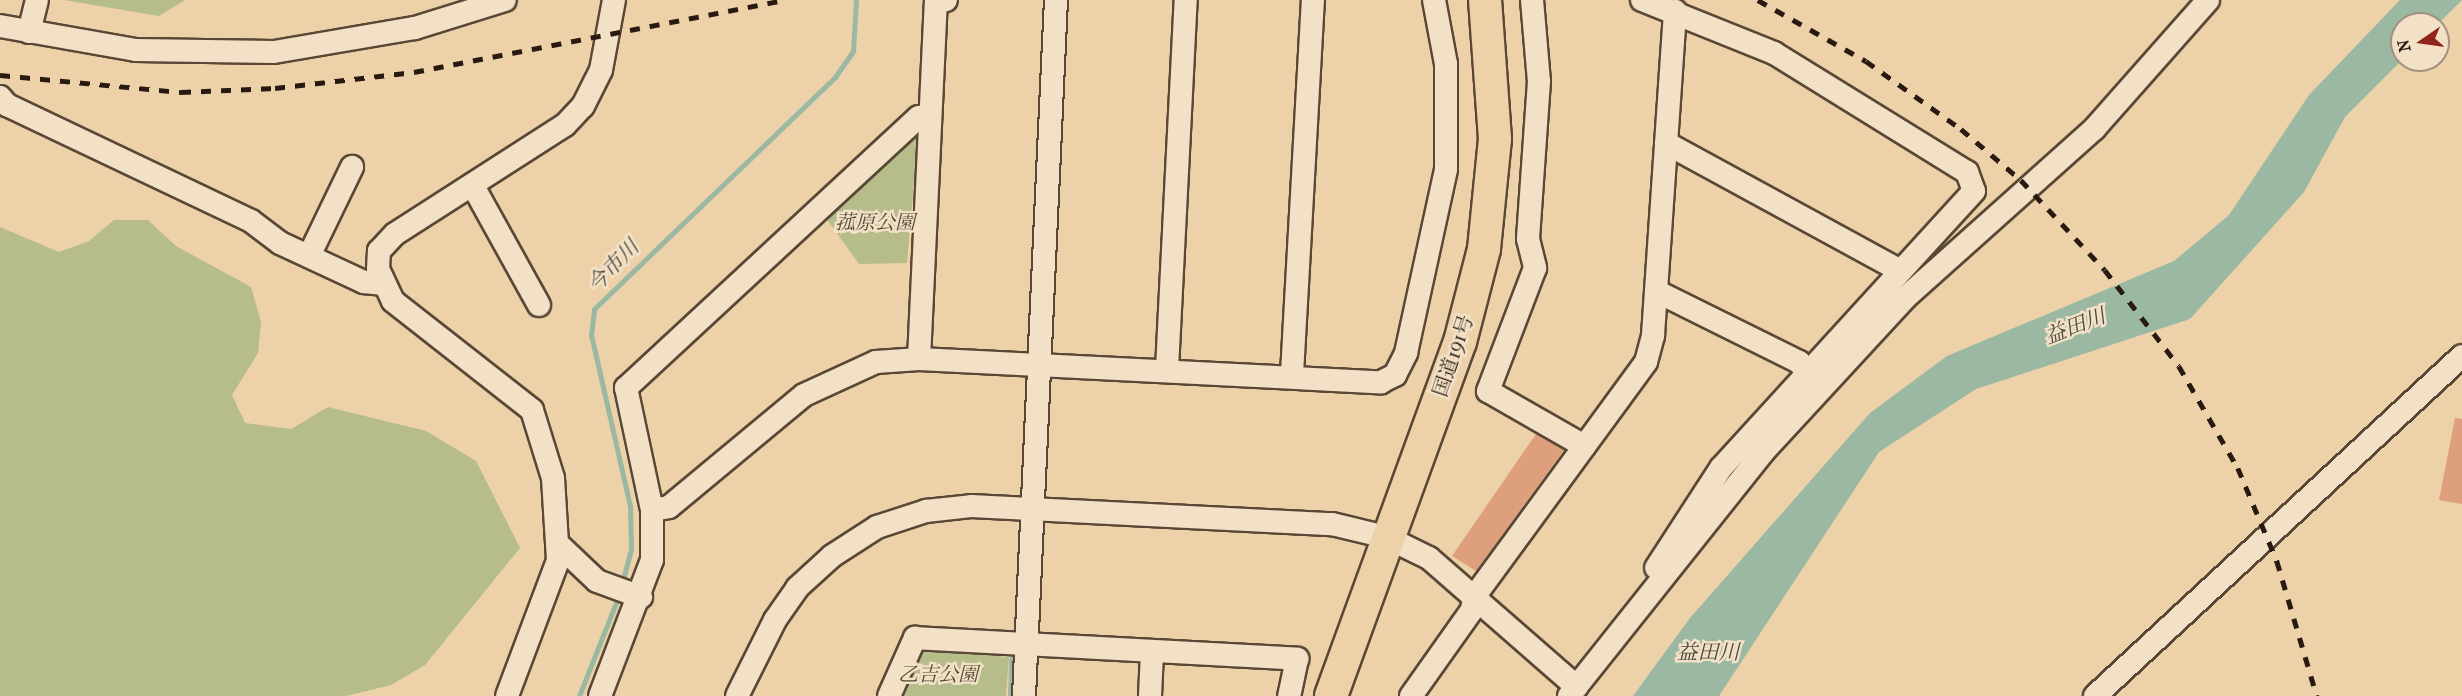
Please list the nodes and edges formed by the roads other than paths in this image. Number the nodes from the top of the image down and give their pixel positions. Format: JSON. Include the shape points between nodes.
{"nodes":[{"id":1,"x":37,"y":0,"type":"edge"},
{"id":2,"x":505,"y":0,"type":"edge"},
{"id":3,"x":614,"y":0,"type":"edge"},
{"id":4,"x":946,"y":0,"type":"edge"},
{"id":5,"x":1056,"y":0,"type":"edge"},
{"id":6,"x":1186,"y":0,"type":"edge"},
{"id":7,"x":1313,"y":0,"type":"edge"},
{"id":8,"x":1434,"y":0,"type":"edge"},
{"id":9,"x":1485,"y":0,"type":"edge"},
{"id":10,"x":1532,"y":0,"type":"edge"},
{"id":11,"x":1642,"y":0,"type":"edge"},
{"id":12,"x":2208,"y":0,"type":"edge"},
{"id":13,"x":1675,"y":11,"type":"junction"},
{"id":14,"x":0,"y":26,"type":"edge"},
{"id":15,"x":30,"y":32,"type":"junction"},
{"id":16,"x":0,"y":97,"type":"edge"},
{"id":17,"x":930,"y":116,"type":"junction"},
{"id":18,"x":1666,"y":143,"type":"junction"},
{"id":19,"x":352,"y":167,"type":"dead end"},
{"id":20,"x":473,"y":186,"type":"junction"},
{"id":21,"x":309,"y":256,"type":"junction"},
{"id":22,"x":1899,"y":270,"type":"junction"},
{"id":23,"x":384,"y":284,"type":"junction"},
{"id":24,"x":1656,"y":291,"type":"junction"},
{"id":25,"x":539,"y":305,"type":"dead end"},
{"id":26,"x":2462,"y":356,"type":"edge"},
{"id":27,"x":919,"y":359,"type":"junction"},
{"id":28,"x":1038,"y":367,"type":"junction"},
{"id":29,"x":1167,"y":369,"type":"junction"},
{"id":30,"x":1807,"y":372,"type":"junction"},
{"id":31,"x":1292,"y":374,"type":"junction"},
{"id":32,"x":1584,"y":446,"type":"junction"},
{"id":33,"x":1031,"y":506,"type":"junction"},
{"id":34,"x":652,"y":510,"type":"junction"},
{"id":35,"x":1386,"y":537,"type":"junction"},
{"id":36,"x":559,"y":545,"type":"junction"},
{"id":37,"x":1652,"y":595,"type":"junction"},
{"id":38,"x":637,"y":596,"type":"junction"},
{"id":39,"x":1474,"y":597,"type":"junction"},
{"id":40,"x":1027,"y":642,"type":"junction"},
{"id":41,"x":1152,"y":652,"type":"junction"},
{"id":42,"x":1573,"y":692,"type":"edge"},
{"id":43,"x":507,"y":696,"type":"edge"},
{"id":44,"x":600,"y":696,"type":"edge"},
{"id":45,"x":737,"y":696,"type":"edge"},
{"id":46,"x":889,"y":696,"type":"edge"},
{"id":47,"x":1024,"y":696,"type":"edge"},
{"id":48,"x":1150,"y":696,"type":"edge"},
{"id":49,"x":1289,"y":696,"type":"edge"},
{"id":50,"x":1331,"y":696,"type":"edge"},
{"id":51,"x":1411,"y":696,"type":"edge"},
{"id":52,"x":2095,"y":696,"type":"edge"}],
"edges":[{"from":1,"to":15,"type":"street"},
{"from":2,"to":15,"type":"street","via":[[415,28],[274,52],[136,50]]},
{"from":3,"to":20,"type":"street","via":[[601,70],[583,106],[535,148]]},
{"from":4,"to":17,"type":"street","via":[[936,2]]},
{"from":5,"to":28,"type":"street"},
{"from":6,"to":29,"type":"street"},
{"from":7,"to":31,"type":"street"},
{"from":8,"to":31,"type":"street","via":[[1446,64],[1446,169],[1406,353],[1395,375],[1381,382]]},
{"from":9,"to":35,"type":"highway","name":"国道191号","via":[[1495,139],[1484,249],[1460,342]]},
{"from":10,"to":32,"type":"street","via":[[1539,81],[1528,239],[1535,268],[1488,391]]},
{"from":11,"to":13,"type":"street"},
{"from":12,"to":37,"type":"street","via":[[2094,129],[1905,298],[1764,451]]},
{"from":13,"to":18,"type":"street"},
{"from":13,"to":22,"type":"street","via":[[1774,53],[1967,172],[1974,191]]},
{"from":14,"to":15,"type":"street"},
{"from":16,"to":21,"type":"street","via":[[7,105],[251,221]]},
{"from":17,"to":27,"type":"street"},
{"from":17,"to":34,"type":"street","via":[[920,117],[626,388]]},
{"from":18,"to":22,"type":"street"},
{"from":18,"to":24,"type":"street"},
{"from":19,"to":21,"type":"street"},
{"from":20,"to":23,"type":"street","via":[[395,234],[379,251]]},
{"from":20,"to":25,"type":"street"},
{"from":21,"to":23,"type":"street","via":[[364,282]]},
{"from":22,"to":30,"type":"street"},
{"from":23,"to":36,"type":"street","via":[[405,313],[532,410],[553,478]]},
{"from":24,"to":30,"type":"street","via":[[1799,362]]},
{"from":24,"to":32,"type":"street","via":[[1646,362]]},
{"from":26,"to":52,"type":"street"},
{"from":27,"to":28,"type":"street"},
{"from":27,"to":34,"type":"street","via":[[876,362],[838,376],[804,395],[669,507]]},
{"from":28,"to":29,"type":"street"},
{"from":28,"to":33,"type":"street"},
{"from":29,"to":31,"type":"street"},
{"from":30,"to":37,"type":"street","via":[[1721,468],[1650,577]]},
{"from":32,"to":39,"type":"street"},
{"from":33,"to":35,"type":"street","via":[[1332,524]]},
{"from":33,"to":40,"type":"street"},
{"from":33,"to":45,"type":"street","via":[[926,511],[877,527],[832,556],[797,588],[775,620]]},
{"from":34,"to":38,"type":"street","via":[[652,560]]},
{"from":35,"to":39,"type":"street","via":[[1429,558]]},
{"from":35,"to":50,"type":"highway","name":"国道191号"},
{"from":36,"to":38,"type":"street","via":[[602,583]]},
{"from":36,"to":43,"type":"street","via":[[546,601]]},
{"from":37,"to":42,"type":"street"},
{"from":38,"to":44,"type":"street"},
{"from":39,"to":42,"type":"street"},
{"from":39,"to":51,"type":"street","via":[[1472,610]]},
{"from":40,"to":41,"type":"street"},
{"from":40,"to":46,"type":"street","via":[[915,638]]},
{"from":40,"to":47,"type":"street"},
{"from":41,"to":48,"type":"street"},
{"from":41,"to":49,"type":"street","via":[[1297,658]]}]}
